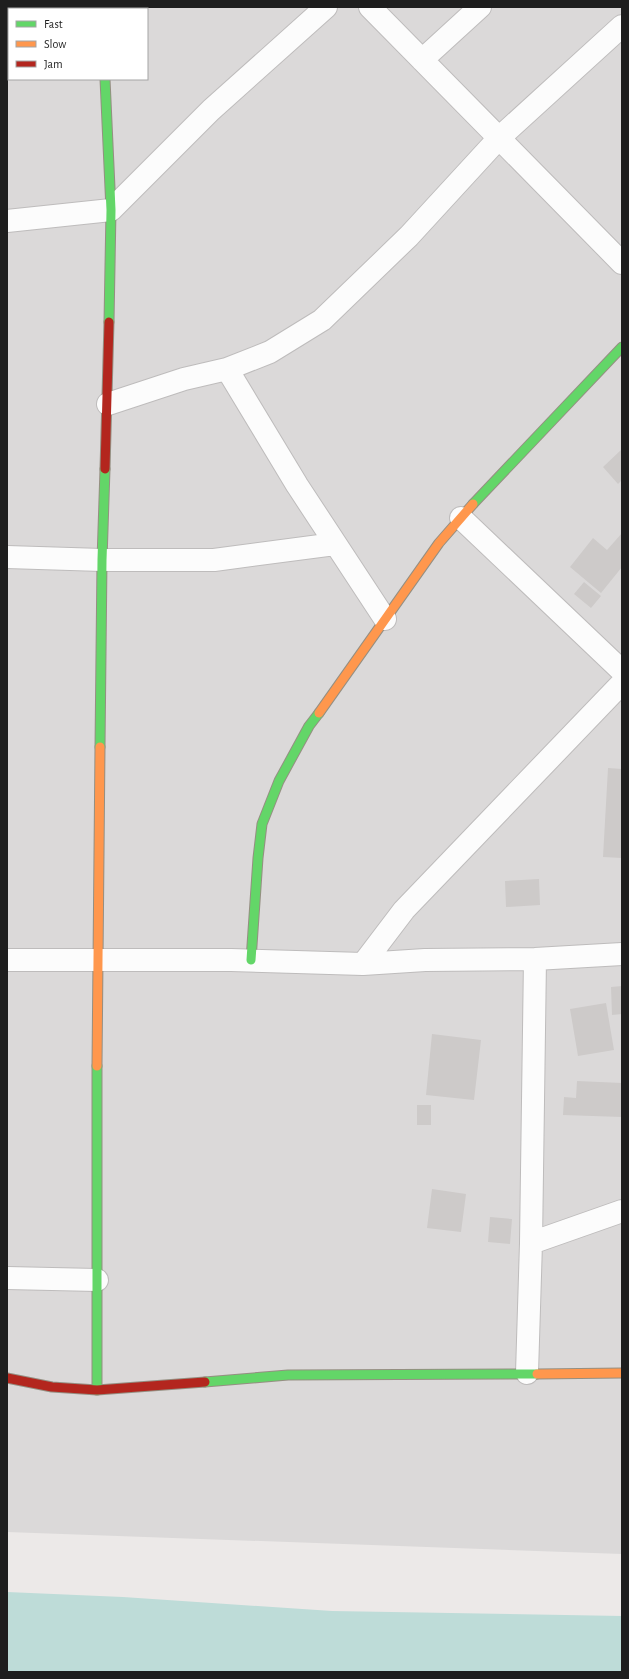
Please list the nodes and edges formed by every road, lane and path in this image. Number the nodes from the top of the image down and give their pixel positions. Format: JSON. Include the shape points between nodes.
{"nodes":[{"id":1,"x":326,"y":7,"type":"edge"},
{"id":2,"x":370,"y":7,"type":"edge"},
{"id":3,"x":480,"y":7,"type":"edge"},
{"id":4,"x":622,"y":26,"type":"edge"},
{"id":5,"x":422,"y":60,"type":"junction"},
{"id":6,"x":105,"y":80,"type":"edge"},
{"id":7,"x":500,"y":138,"type":"junction"},
{"id":8,"x":111,"y":210,"type":"junction"},
{"id":9,"x":7,"y":221,"type":"edge"},
{"id":10,"x":622,"y":263,"type":"edge"},
{"id":11,"x":622,"y":347,"type":"edge"},
{"id":12,"x":227,"y":369,"type":"junction"},
{"id":13,"x":108,"y":404,"type":"junction"},
{"id":14,"x":461,"y":518,"type":"junction"},
{"id":15,"x":335,"y":544,"type":"junction"},
{"id":16,"x":7,"y":557,"type":"edge"},
{"id":17,"x":102,"y":560,"type":"junction"},
{"id":18,"x":385,"y":619,"type":"junction"},
{"id":19,"x":622,"y":671,"type":"edge"},
{"id":20,"x":622,"y":683,"type":"edge"},
{"id":21,"x":622,"y":954,"type":"edge"},
{"id":22,"x":96,"y":959,"type":"junction"},
{"id":23,"x":535,"y":959,"type":"junction"},
{"id":24,"x":7,"y":960,"type":"edge"},
{"id":25,"x":251,"y":960,"type":"junction"},
{"id":26,"x":363,"y":964,"type":"junction"},
{"id":27,"x":622,"y":1212,"type":"edge"},
{"id":28,"x":531,"y":1243,"type":"junction"},
{"id":29,"x":7,"y":1278,"type":"edge"},
{"id":30,"x":97,"y":1280,"type":"junction"},
{"id":31,"x":527,"y":1373,"type":"junction"},
{"id":32,"x":622,"y":1373,"type":"edge"},
{"id":33,"x":7,"y":1378,"type":"edge"},
{"id":34,"x":97,"y":1390,"type":"junction"}],
"edges":[{"from":1,"to":8,"type":"street","via":[[211,110]]},
{"from":2,"to":5,"type":"street"},
{"from":3,"to":5,"type":"street"},
{"from":4,"to":7,"type":"street"},
{"from":5,"to":7,"type":"street"},
{"from":6,"to":8,"type":"street"},
{"from":7,"to":10,"type":"street"},
{"from":7,"to":12,"type":"street","via":[[409,236],[322,320],[270,352]]},
{"from":8,"to":9,"type":"street"},
{"from":8,"to":13,"type":"street"},
{"from":11,"to":14,"type":"street"},
{"from":12,"to":13,"type":"street","via":[[184,379]]},
{"from":12,"to":15,"type":"street"},
{"from":13,"to":17,"type":"street"},
{"from":14,"to":18,"type":"street","via":[[439,543]]},
{"from":14,"to":19,"type":"street"},
{"from":15,"to":17,"type":"street","via":[[214,560]]},
{"from":15,"to":18,"type":"street"},
{"from":16,"to":17,"type":"street"},
{"from":17,"to":22,"type":"street"},
{"from":18,"to":25,"type":"street","via":[[309,726],[279,781],[262,824]]},
{"from":20,"to":26,"type":"street","via":[[404,910]]},
{"from":21,"to":23,"type":"street"},
{"from":22,"to":24,"type":"street"},
{"from":22,"to":25,"type":"street"},
{"from":22,"to":30,"type":"street"},
{"from":23,"to":26,"type":"street","via":[[425,960]]},
{"from":23,"to":28,"type":"street"},
{"from":25,"to":26,"type":"street"},
{"from":27,"to":28,"type":"street"},
{"from":28,"to":31,"type":"street"},
{"from":29,"to":30,"type":"street"},
{"from":30,"to":34,"type":"street"},
{"from":31,"to":32,"type":"street"},
{"from":31,"to":34,"type":"street","via":[[288,1375]]},
{"from":33,"to":34,"type":"street","via":[[46,1387]]}]}
